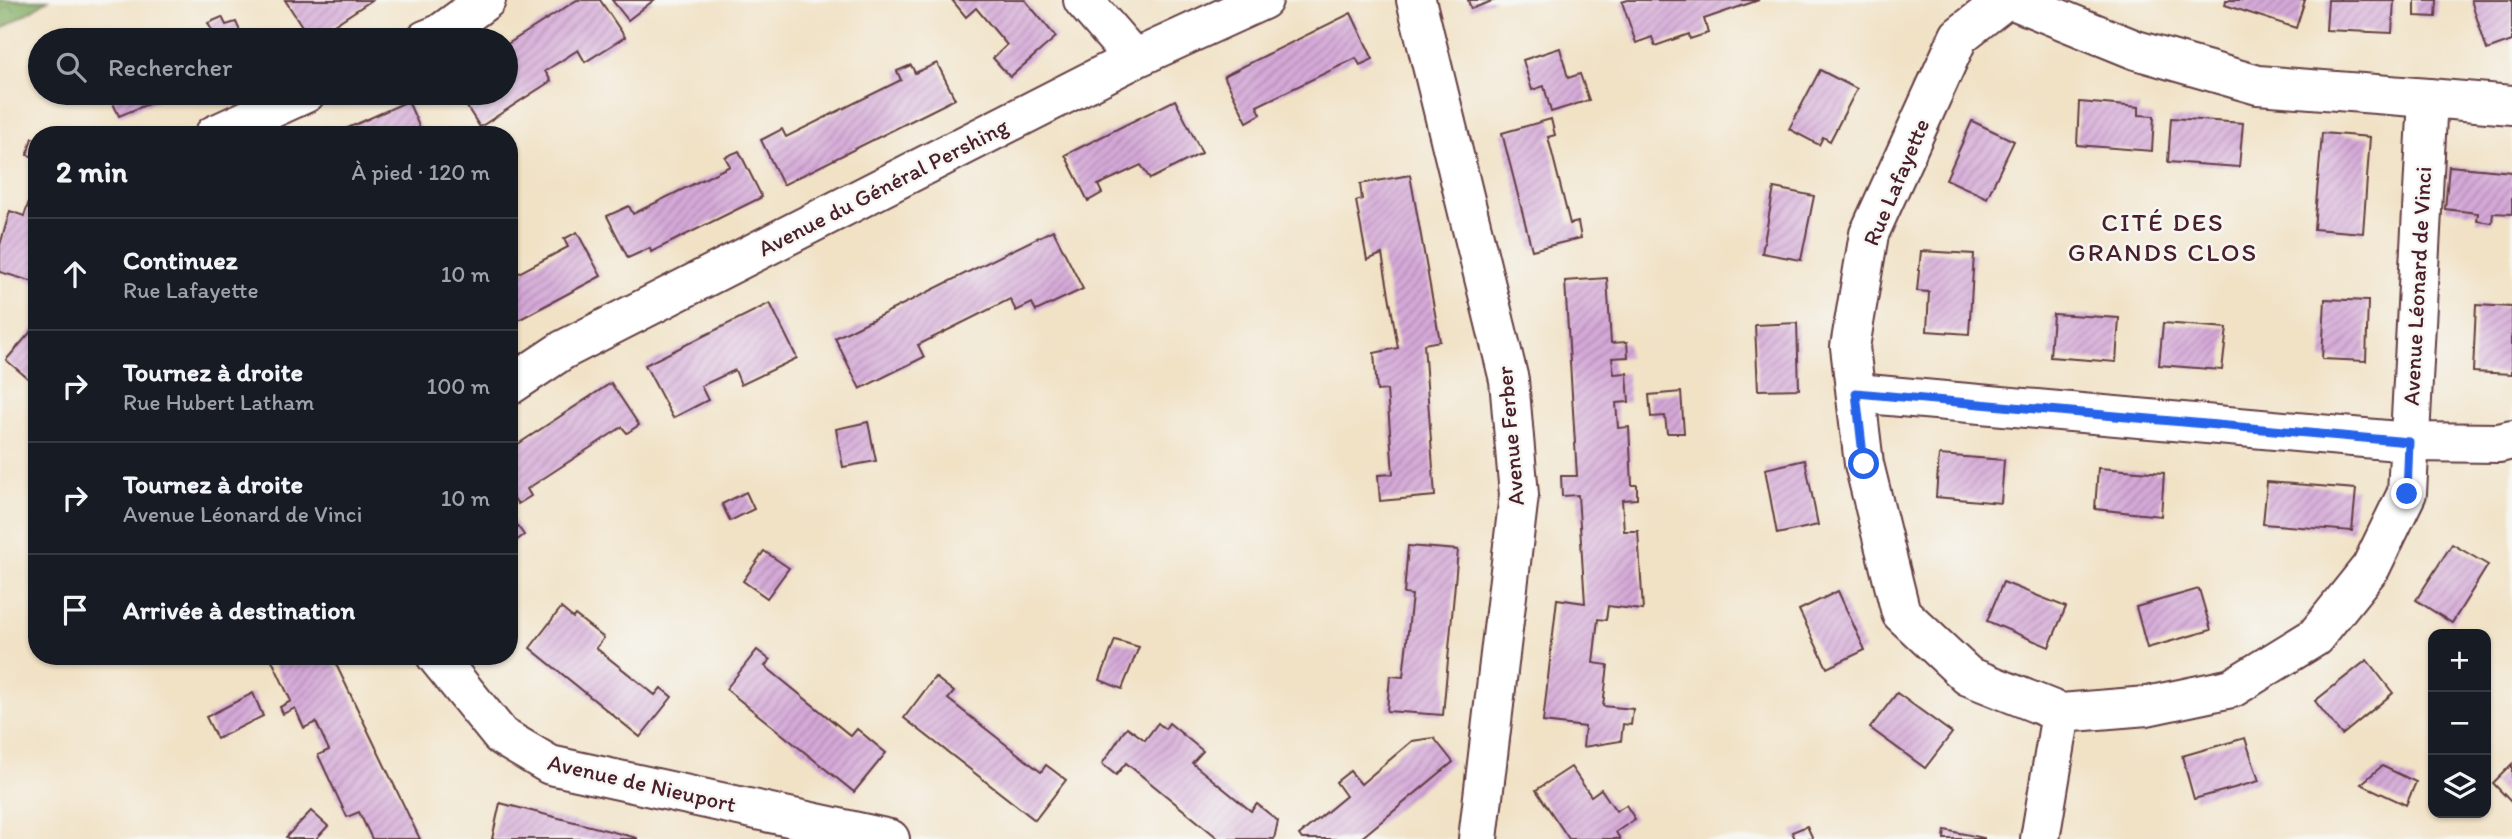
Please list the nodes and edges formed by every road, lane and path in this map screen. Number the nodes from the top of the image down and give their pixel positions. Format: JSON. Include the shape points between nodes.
{"nodes":[{"id":1,"x":486,"y":0,"type":"edge"},
{"id":2,"x":1083,"y":0,"type":"edge"},
{"id":3,"x":1263,"y":0,"type":"edge"},
{"id":4,"x":1416,"y":0,"type":"edge"},
{"id":5,"x":2005,"y":0,"type":"edge"},
{"id":6,"x":2013,"y":0,"type":"edge"},
{"id":7,"x":448,"y":28,"type":"edge"},
{"id":8,"x":1134,"y":60,"type":"junction"},
{"id":9,"x":2428,"y":98,"type":"junction"},
{"id":10,"x":280,"y":105,"type":"edge"},
{"id":11,"x":2512,"y":105,"type":"edge"},
{"id":12,"x":234,"y":126,"type":"edge"},
{"id":13,"x":518,"y":380,"type":"edge"},
{"id":14,"x":1856,"y":393,"type":"junction"},
{"id":15,"x":2512,"y":440,"type":"edge"},
{"id":16,"x":2409,"y":442,"type":"junction"},
{"id":17,"x":443,"y":665,"type":"edge"},
{"id":18,"x":2061,"y":713,"type":"junction"},
{"id":19,"x":890,"y":839,"type":"edge"},
{"id":20,"x":1478,"y":839,"type":"edge"},
{"id":21,"x":2040,"y":839,"type":"edge"}],
"edges":[{"from":1,"to":7,"type":"street"},
{"from":2,"to":8,"type":"street"},
{"from":3,"to":8,"type":"street","name":"Avenue du Général Pershing"},
{"from":4,"to":20,"type":"street","name":"Avenue Ferber","via":[[1509,380],[1519,495]]},
{"from":5,"to":14,"type":"street","name":"Rue Lafayette","via":[[1959,36],[1869,234],[1850,347]]},
{"from":6,"to":9,"type":"street","via":[[2136,50],[2258,85]]},
{"from":8,"to":13,"type":"street","name":"Avenue du Général Pershing","via":[[563,350]]},
{"from":9,"to":11,"type":"street"},
{"from":9,"to":16,"type":"street","name":"Avenue Léonard de Vinci"},
{"from":10,"to":12,"type":"street"},
{"from":14,"to":16,"type":"street"},
{"from":14,"to":18,"type":"street","name":"Rue Lafayette","via":[[1864,464],[1901,613],[1968,676]]},
{"from":15,"to":16,"type":"street"},
{"from":16,"to":18,"type":"street","name":"Avenue Léonard de Vinci","via":[[2407,494],[2371,567],[2315,637],[2232,688],[2147,706]]},
{"from":17,"to":19,"type":"street","name":"Avenue de Nieuport","via":[[501,736],[550,765]]},
{"from":18,"to":21,"type":"street"}]}
